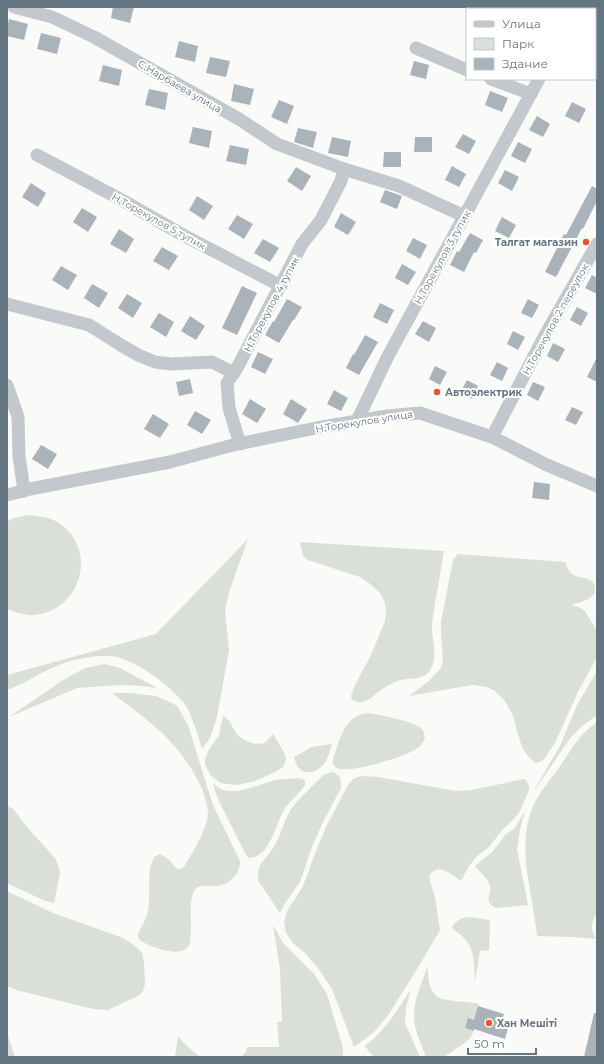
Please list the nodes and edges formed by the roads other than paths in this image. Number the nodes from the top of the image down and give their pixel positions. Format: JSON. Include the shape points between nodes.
{"nodes":[{"id":1,"x":14,"y":7,"type":"edge"},
{"id":2,"x":416,"y":48,"type":"dead end"},
{"id":3,"x":466,"y":70,"type":"edge"},
{"id":4,"x":494,"y":80,"type":"edge"},
{"id":5,"x":538,"y":80,"type":"edge"},
{"id":6,"x":531,"y":94,"type":"junction"},
{"id":7,"x":37,"y":155,"type":"dead end"},
{"id":8,"x":344,"y":169,"type":"junction"},
{"id":9,"x":464,"y":216,"type":"junction"},
{"id":10,"x":597,"y":244,"type":"edge"},
{"id":11,"x":281,"y":286,"type":"junction"},
{"id":12,"x":7,"y":304,"type":"edge"},
{"id":13,"x":234,"y":373,"type":"junction"},
{"id":14,"x":7,"y":385,"type":"edge"},
{"id":15,"x":358,"y":422,"type":"junction"},
{"id":16,"x":492,"y":437,"type":"junction"},
{"id":17,"x":240,"y":444,"type":"junction"},
{"id":18,"x":597,"y":486,"type":"edge"},
{"id":19,"x":24,"y":491,"type":"junction"},
{"id":20,"x":7,"y":495,"type":"edge"}],
"edges":[{"from":1,"to":8,"type":"street","name":"С.Нарбаева улица","via":[[52,17],[94,37],[277,144]]},
{"from":2,"to":3,"type":"street"},
{"from":4,"to":6,"type":"street"},
{"from":5,"to":6,"type":"street","name":"Н.Торекулов 3 тупик"},
{"from":6,"to":9,"type":"street","name":"Н.Торекулов 3 тупик"},
{"from":7,"to":11,"type":"street","name":"Н.Торекулов 5 тупик"},
{"from":8,"to":9,"type":"street","name":"С.Нарбаева улица","via":[[399,186]]},
{"from":8,"to":11,"type":"street","name":"Н.Торекулов 4 тупик","via":[[321,220],[302,244]]},
{"from":9,"to":15,"type":"street","name":"Н.Торекулов 3 тупик","via":[[387,358]]},
{"from":10,"to":16,"type":"street","name":"Н.Торекулов 2 переулок","via":[[544,337]]},
{"from":11,"to":13,"type":"street","name":"Н.Торекулов 4 тупик"},
{"from":12,"to":13,"type":"street","via":[[89,325],[140,356],[155,362],[212,362]]},
{"from":13,"to":17,"type":"street","name":"Н.Торекулов 4 тупик","via":[[227,383],[228,401]]},
{"from":14,"to":19,"type":"street","via":[[18,417],[19,456]]},
{"from":15,"to":16,"type":"street","name":"Н.Торекулов улица","via":[[420,413]]},
{"from":15,"to":17,"type":"street","name":"Н.Торекулов улица"},
{"from":16,"to":18,"type":"street","name":"Н.Торекулов улица"},
{"from":17,"to":19,"type":"street","name":"Н.Торекулов улица","via":[[170,462]]},
{"from":19,"to":20,"type":"street","name":"Н.Торекулов улица"}]}
